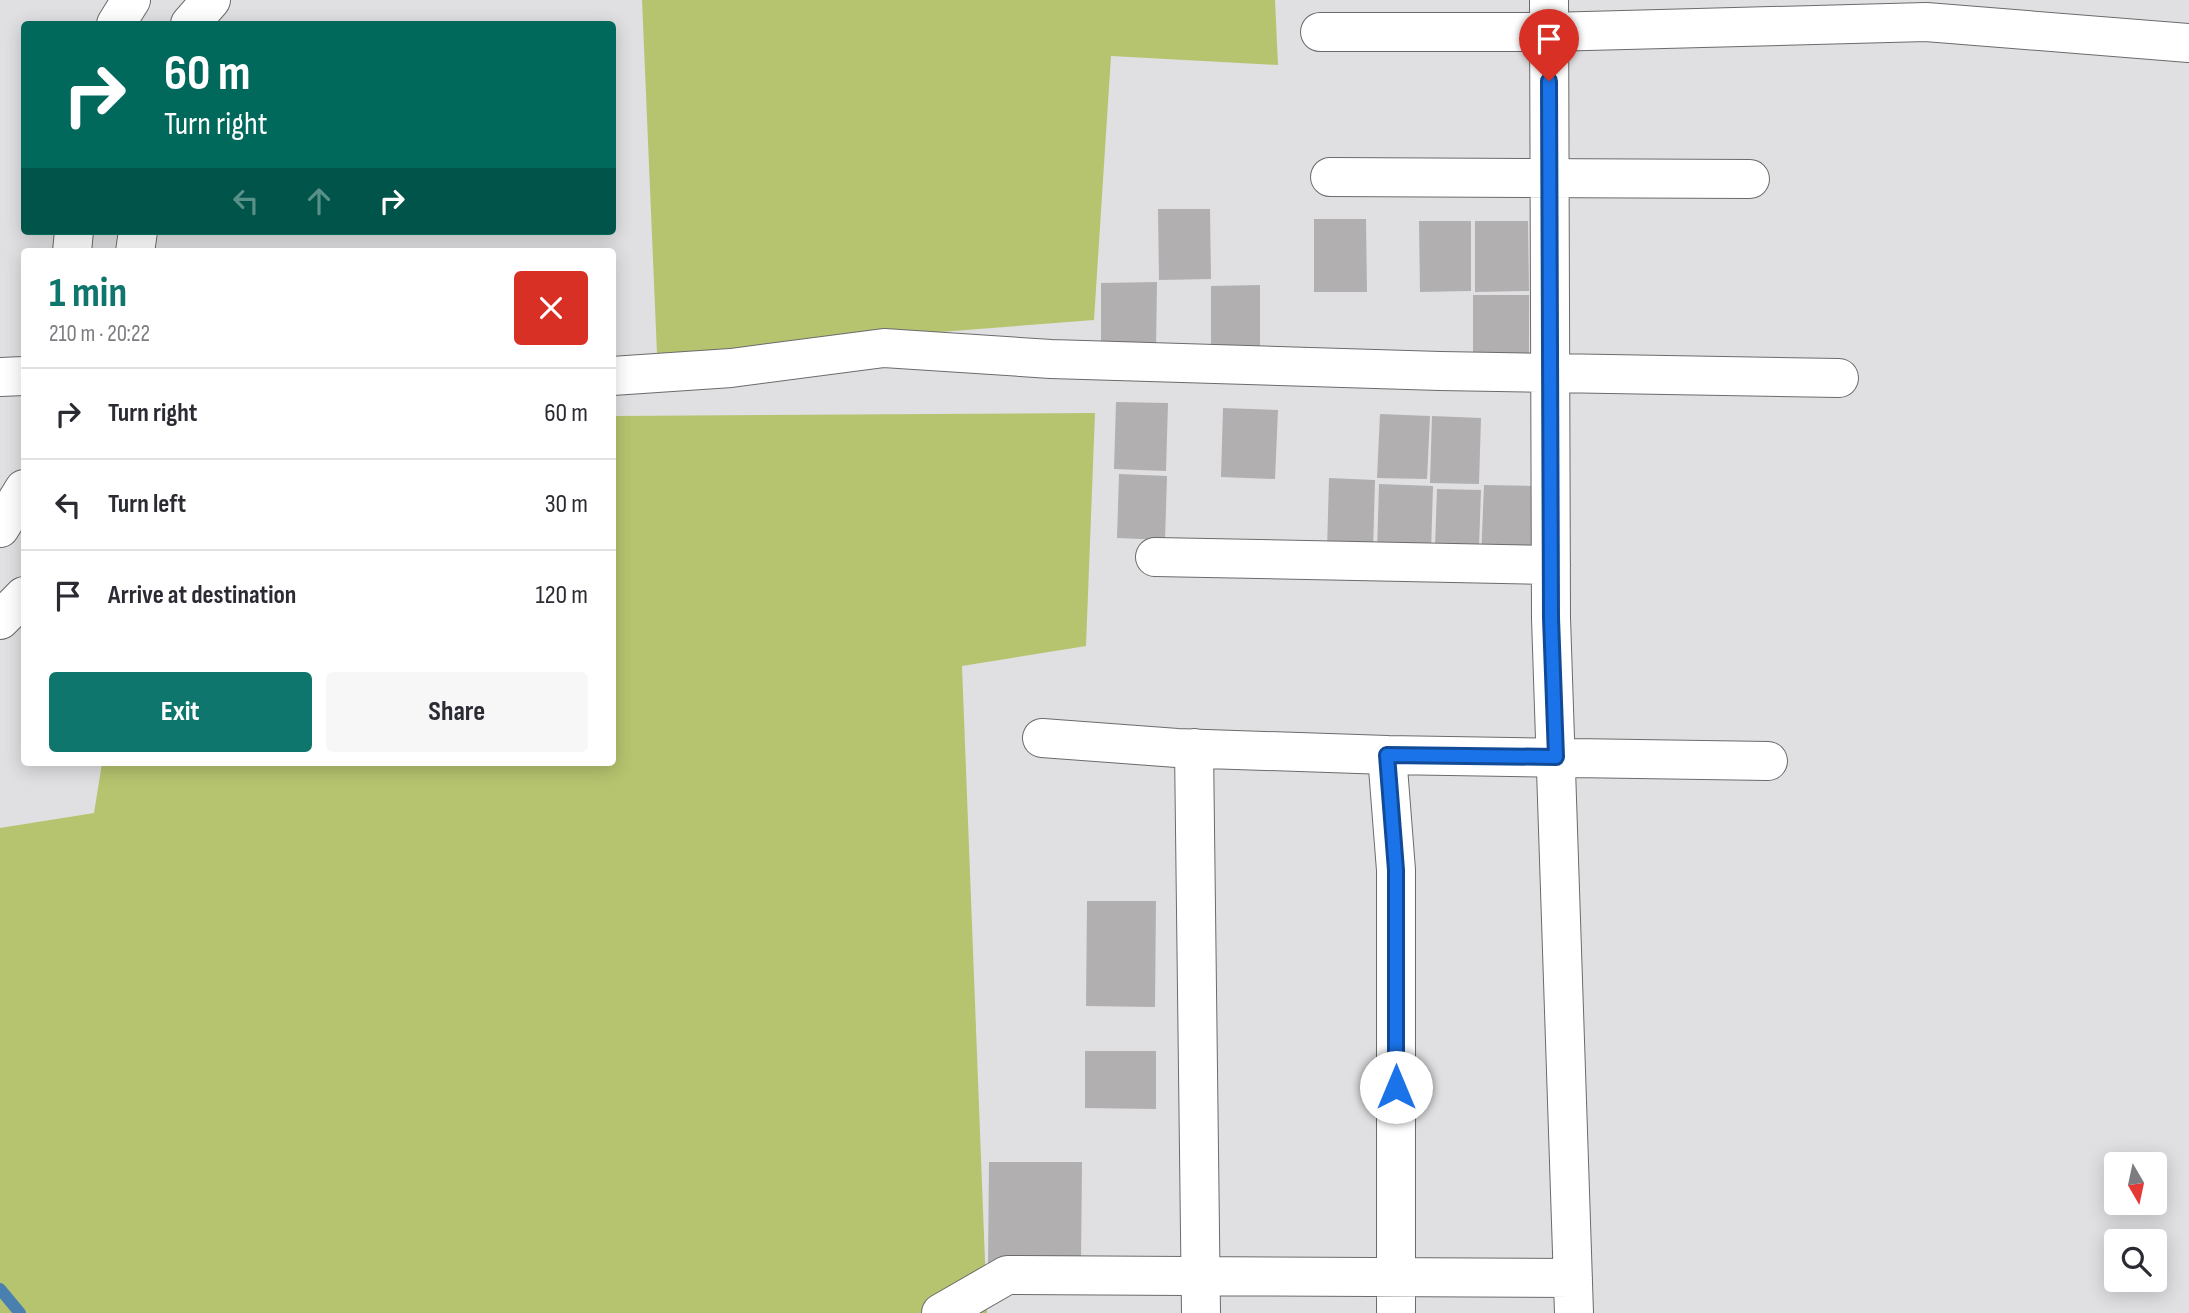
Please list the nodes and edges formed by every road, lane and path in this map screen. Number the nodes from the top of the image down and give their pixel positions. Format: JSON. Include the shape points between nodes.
{"nodes":[{"id":1,"x":131,"y":0,"type":"edge"},
{"id":2,"x":211,"y":0,"type":"edge"},
{"id":3,"x":1549,"y":16,"type":"edge"},
{"id":4,"x":118,"y":21,"type":"edge"},
{"id":5,"x":193,"y":21,"type":"edge"},
{"id":6,"x":1321,"y":32,"type":"dead end"},
{"id":7,"x":2189,"y":43,"type":"edge"},
{"id":8,"x":1330,"y":177,"type":"dead end"},
{"id":9,"x":1550,"y":178,"type":"junction"},
{"id":10,"x":1750,"y":179,"type":"dead end"},
{"id":11,"x":1550,"y":374,"type":"junction"},
{"id":12,"x":616,"y":376,"type":"edge"},
{"id":13,"x":1839,"y":378,"type":"dead end"},
{"id":14,"x":21,"y":494,"type":"edge"},
{"id":15,"x":0,"y":528,"type":"edge"},
{"id":16,"x":1155,"y":557,"type":"dead end"},
{"id":17,"x":1551,"y":565,"type":"junction"},
{"id":18,"x":21,"y":599,"type":"edge"},
{"id":19,"x":0,"y":620,"type":"edge"},
{"id":20,"x":1042,"y":738,"type":"dead end"},
{"id":21,"x":1194,"y":748,"type":"junction"},
{"id":22,"x":1387,"y":755,"type":"junction"},
{"id":23,"x":1556,"y":757,"type":"junction"},
{"id":24,"x":1768,"y":761,"type":"dead end"},
{"id":25,"x":1201,"y":1295,"type":"edge"},
{"id":26,"x":1396,"y":1295,"type":"edge"},
{"id":27,"x":1574,"y":1295,"type":"edge"},
{"id":28,"x":941,"y":1313,"type":"edge"}],
"edges":[{"from":1,"to":4,"type":"street"},
{"from":2,"to":5,"type":"street"},
{"from":3,"to":6,"type":"street"},
{"from":3,"to":7,"type":"street","via":[[1926,22]]},
{"from":3,"to":9,"type":"street"},
{"from":8,"to":9,"type":"street"},
{"from":9,"to":10,"type":"street"},
{"from":9,"to":11,"type":"street"},
{"from":11,"to":12,"type":"street","via":[[1051,359],[884,348],[732,368]]},
{"from":11,"to":13,"type":"street"},
{"from":11,"to":17,"type":"street"},
{"from":14,"to":15,"type":"street"},
{"from":16,"to":17,"type":"street"},
{"from":17,"to":23,"type":"street"},
{"from":18,"to":19,"type":"street"},
{"from":20,"to":21,"type":"street"},
{"from":21,"to":22,"type":"street"},
{"from":21,"to":25,"type":"street"},
{"from":22,"to":23,"type":"street"},
{"from":22,"to":26,"type":"street","via":[[1396,870]]},
{"from":23,"to":24,"type":"street"},
{"from":23,"to":27,"type":"street"},
{"from":25,"to":26,"type":"street"},
{"from":25,"to":28,"type":"street","via":[[1007,1275]]},
{"from":26,"to":27,"type":"street"}]}
